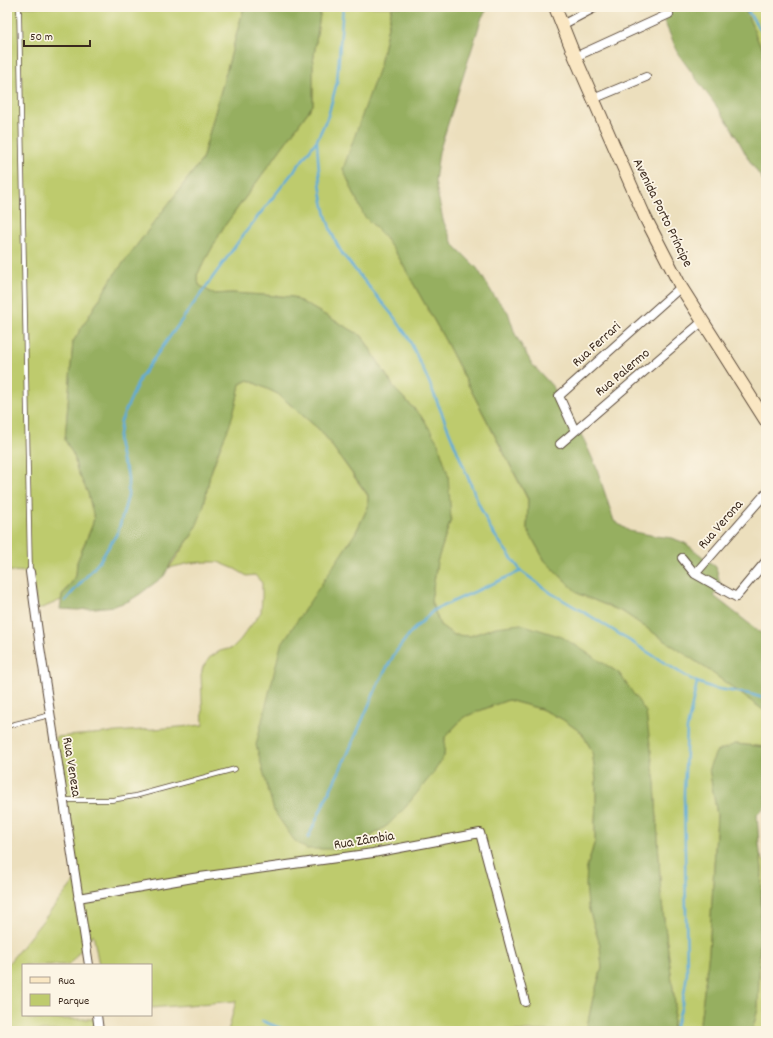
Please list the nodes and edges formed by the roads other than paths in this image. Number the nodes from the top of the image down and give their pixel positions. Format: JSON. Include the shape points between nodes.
{"nodes":[{"id":1,"x":19,"y":7,"type":"edge"},
{"id":2,"x":555,"y":7,"type":"edge"},
{"id":3,"x":596,"y":7,"type":"edge"},
{"id":4,"x":669,"y":14,"type":"dead end"},
{"id":5,"x":562,"y":25,"type":"junction"},
{"id":6,"x":575,"y":57,"type":"junction"},
{"id":7,"x":646,"y":76,"type":"dead end"},
{"id":8,"x":593,"y":99,"type":"junction"},
{"id":9,"x":682,"y":288,"type":"junction"},
{"id":10,"x":703,"y":322,"type":"junction"},
{"id":11,"x":766,"y":421,"type":"edge"},
{"id":12,"x":575,"y":431,"type":"junction"},
{"id":13,"x":560,"y":444,"type":"dead end"},
{"id":14,"x":766,"y":493,"type":"edge"},
{"id":15,"x":682,"y":558,"type":"dead end"},
{"id":16,"x":766,"y":561,"type":"edge"},
{"id":17,"x":30,"y":572,"type":"joint"},
{"id":18,"x":695,"y":574,"type":"junction"},
{"id":19,"x":50,"y":715,"type":"junction"},
{"id":20,"x":7,"y":726,"type":"edge"},
{"id":21,"x":235,"y":769,"type":"dead end"},
{"id":22,"x":63,"y":800,"type":"junction"},
{"id":23,"x":78,"y":898,"type":"junction"},
{"id":24,"x":89,"y":964,"type":"edge"},
{"id":25,"x":526,"y":1002,"type":"dead end"},
{"id":26,"x":97,"y":1016,"type":"edge"},
{"id":27,"x":99,"y":1031,"type":"edge"}],
"edges":[{"from":1,"to":17,"type":"lane"},
{"from":2,"to":5,"type":"street","name":"Avenida Porto Príncipe"},
{"from":3,"to":5,"type":"street"},
{"from":4,"to":6,"type":"street"},
{"from":5,"to":6,"type":"street","name":"Avenida Porto Príncipe"},
{"from":6,"to":8,"type":"street","name":"Avenida Porto Príncipe"},
{"from":7,"to":8,"type":"street"},
{"from":8,"to":9,"type":"street","name":"Avenida Porto Príncipe","via":[[645,217]]},
{"from":9,"to":10,"type":"street","name":"Avenida Porto Príncipe"},
{"from":9,"to":12,"type":"street","name":"Rua Ferrari","via":[[559,396]]},
{"from":10,"to":11,"type":"street","name":"Avenida Porto Príncipe"},
{"from":10,"to":12,"type":"street","name":"Rua Palermo"},
{"from":12,"to":13,"type":"street","name":"Rua Palermo"},
{"from":14,"to":18,"type":"street","name":"Rua Verona"},
{"from":15,"to":18,"type":"street"},
{"from":16,"to":18,"type":"street","via":[[736,597]]},
{"from":17,"to":19,"type":"street","name":"Rua Veneza"},
{"from":19,"to":20,"type":"lane"},
{"from":19,"to":22,"type":"street","name":"Rua Veneza"},
{"from":21,"to":22,"type":"lane","via":[[135,796],[112,800]]},
{"from":22,"to":23,"type":"street","name":"Rua Veneza"},
{"from":23,"to":24,"type":"street","name":"Rua Veneza"},
{"from":23,"to":25,"type":"street","name":"Rua Zâmbia","via":[[193,878],[373,854],[480,833]]},
{"from":26,"to":27,"type":"street"}]}
